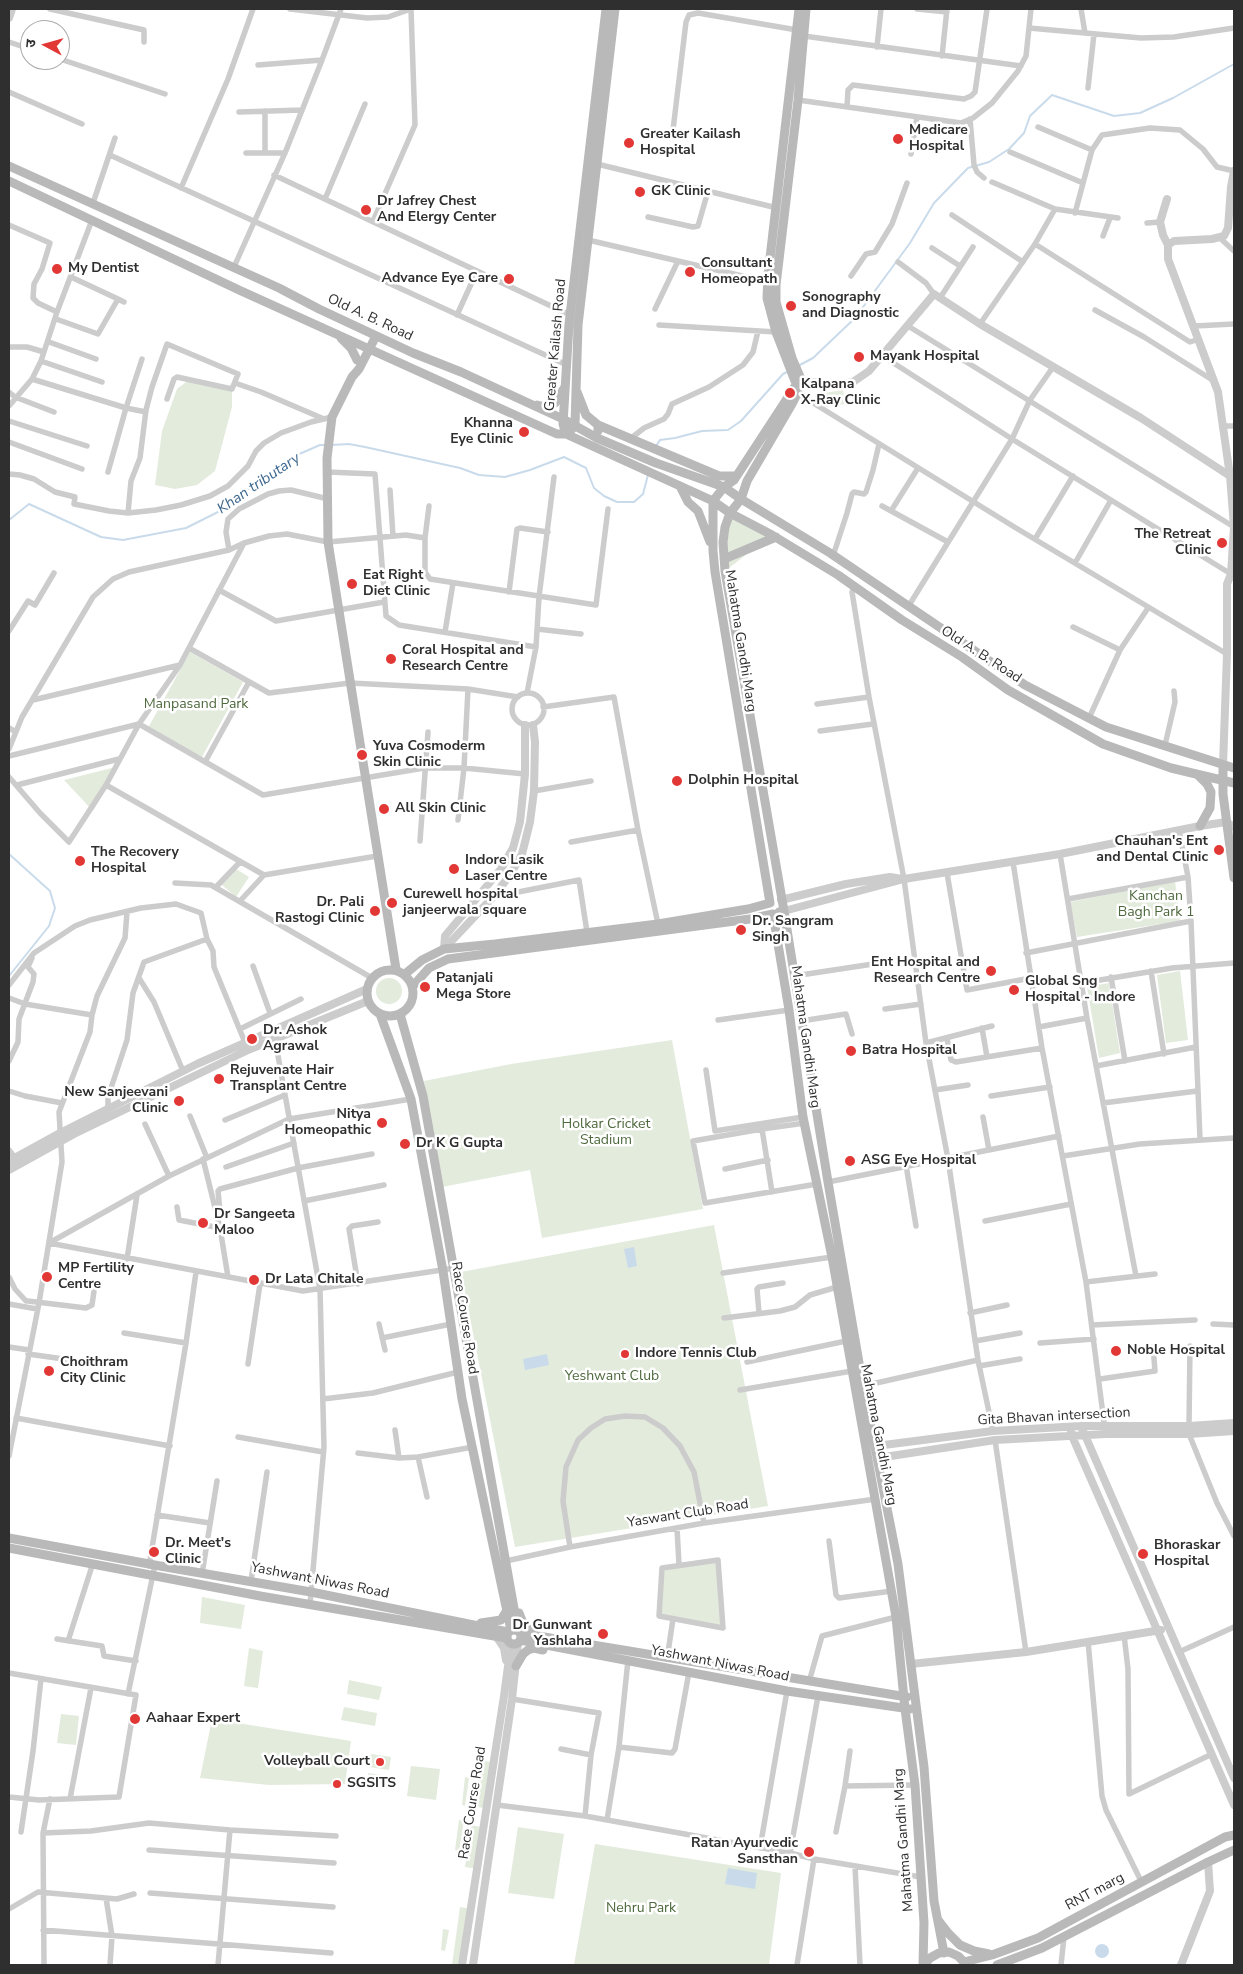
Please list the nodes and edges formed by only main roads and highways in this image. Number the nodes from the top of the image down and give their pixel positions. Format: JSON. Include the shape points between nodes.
{"nodes":[{"id":1,"x":606,"y":9,"type":"edge"},
{"id":2,"x":615,"y":9,"type":"edge"},
{"id":3,"x":799,"y":9,"type":"edge"},
{"id":4,"x":806,"y":9,"type":"edge"},
{"id":5,"x":801,"y":33,"type":"junction"},
{"id":6,"x":9,"y":166,"type":"edge"},
{"id":7,"x":9,"y":181,"type":"edge"},
{"id":8,"x":334,"y":332,"type":"junction"},
{"id":9,"x":373,"y":334,"type":"junction"},
{"id":10,"x":367,"y":347,"type":"junction"},
{"id":11,"x":789,"y":359,"type":"junction"},
{"id":12,"x":360,"y":361,"type":"junction"},
{"id":13,"x":416,"y":370,"type":"junction"},
{"id":14,"x":798,"y":381,"type":"junction"},
{"id":15,"x":566,"y":385,"type":"junction"},
{"id":16,"x":576,"y":389,"type":"junction"},
{"id":17,"x":530,"y":404,"type":"junction"},
{"id":18,"x":563,"y":419,"type":"junction"},
{"id":19,"x":574,"y":425,"type":"junction"},
{"id":20,"x":598,"y":425,"type":"junction"},
{"id":21,"x":562,"y":434,"type":"junction"},
{"id":22,"x":597,"y":438,"type":"junction"},
{"id":23,"x":665,"y":454,"type":"junction"},
{"id":24,"x":659,"y":464,"type":"junction"},
{"id":25,"x":736,"y":476,"type":"junction"},
{"id":26,"x":747,"y":481,"type":"junction"},
{"id":27,"x":680,"y":486,"type":"junction"},
{"id":28,"x":724,"y":487,"type":"junction"},
{"id":29,"x":741,"y":498,"type":"junction"},
{"id":30,"x":713,"y":501,"type":"junction"},
{"id":31,"x":754,"y":506,"type":"junction"},
{"id":32,"x":730,"y":513,"type":"junction"},
{"id":33,"x":776,"y":537,"type":"junction"},
{"id":34,"x":713,"y":552,"type":"junction"},
{"id":35,"x":724,"y":559,"type":"junction"},
{"id":36,"x":1223,"y":765,"type":"junction"},
{"id":37,"x":1234,"y":768,"type":"edge"},
{"id":38,"x":1197,"y":774,"type":"junction"},
{"id":39,"x":1222,"y":780,"type":"junction"},
{"id":40,"x":1234,"y":783,"type":"edge"},
{"id":41,"x":1200,"y":826,"type":"road end"},
{"id":42,"x":1233,"y":857,"type":"edge"},
{"id":43,"x":1234,"y":878,"type":"edge"},
{"id":44,"x":781,"y":900,"type":"junction"},
{"id":45,"x":770,"y":903,"type":"junction"},
{"id":46,"x":784,"y":910,"type":"junction"},
{"id":47,"x":773,"y":914,"type":"junction"},
{"id":48,"x":396,"y":970,"type":"junction"},
{"id":49,"x":405,"y":974,"type":"junction"},
{"id":50,"x":413,"y":986,"type":"junction"},
{"id":51,"x":380,"y":1014,"type":"junction"},
{"id":52,"x":400,"y":1014,"type":"junction"},
{"id":53,"x":9,"y":1538,"type":"edge"},
{"id":54,"x":9,"y":1548,"type":"edge"},
{"id":55,"x":151,"y":1569,"type":"junction"},
{"id":56,"x":511,"y":1609,"type":"junction"},
{"id":57,"x":476,"y":1626,"type":"junction"},
{"id":58,"x":514,"y":1636,"type":"junction"},
{"id":59,"x":536,"y":1636,"type":"junction"},
{"id":60,"x":555,"y":1647,"type":"junction"},
{"id":61,"x":512,"y":1668,"type":"road end"},
{"id":62,"x":904,"y":1697,"type":"junction"},
{"id":63,"x":916,"y":1698,"type":"junction"},
{"id":64,"x":905,"y":1709,"type":"junction"},
{"id":65,"x":916,"y":1709,"type":"junction"},
{"id":66,"x":1234,"y":1836,"type":"edge"},
{"id":67,"x":1234,"y":1850,"type":"edge"},
{"id":68,"x":937,"y":1918,"type":"junction"},
{"id":69,"x":944,"y":1953,"type":"junction"},
{"id":70,"x":992,"y":1955,"type":"junction"},
{"id":71,"x":966,"y":1964,"type":"edge"},
{"id":72,"x":924,"y":1965,"type":"edge"},
{"id":73,"x":997,"y":1965,"type":"edge"}],
"edges":[{"from":1,"to":15,"type":"main road","name":"Greater Kailash Road","via":[[570,315]]},
{"from":2,"to":16,"type":"main road","name":"Greater Kailash Road","via":[[578,325]]},
{"from":3,"to":5,"type":"main road"},
{"from":4,"to":5,"type":"main road"},
{"from":5,"to":11,"type":"main road","via":[[798,100],[776,285],[776,302]]},
{"from":5,"to":11,"type":"main road","via":[[767,298],[776,332]]},
{"from":6,"to":9,"type":"main road","name":"Old A. B. Road","via":[[234,267]]},
{"from":7,"to":8,"type":"main road","name":"Old A. B. Road"},
{"from":8,"to":10,"type":"main road","name":"Old A. B. Road"},
{"from":8,"to":12,"type":"main road"},
{"from":9,"to":10,"type":"main road"},
{"from":9,"to":17,"type":"main road","name":"Old A. B. Road"},
{"from":10,"to":12,"type":"main road"},
{"from":10,"to":13,"type":"main road","name":"Old A. B. Road"},
{"from":11,"to":14,"type":"main road"},
{"from":12,"to":13,"type":"main road","via":[[373,357],[407,370]]},
{"from":12,"to":48,"type":"main road","via":[[328,418],[328,542]]},
{"from":13,"to":21,"type":"main road","name":"Old A. B. Road"},
{"from":14,"to":25,"type":"main road"},
{"from":14,"to":26,"type":"main road","via":[[792,404]]},
{"from":15,"to":17,"type":"main road","via":[[555,403],[545,407]]},
{"from":15,"to":18,"type":"main road","name":"Greater Kailash Road"},
{"from":16,"to":19,"type":"main road","name":"Greater Kailash Road"},
{"from":16,"to":20,"type":"main road","via":[[586,415]]},
{"from":17,"to":18,"type":"main road","name":"Old A. B. Road"},
{"from":18,"to":19,"type":"main road","name":"Old A. B. Road"},
{"from":18,"to":21,"type":"main road","name":"Greater Kailash Road"},
{"from":19,"to":21,"type":"main road","via":[[571,431]]},
{"from":19,"to":22,"type":"main road","name":"Old A. B. Road"},
{"from":20,"to":22,"type":"main road"},
{"from":20,"to":23,"type":"main road"},
{"from":21,"to":27,"type":"main road","name":"Old A. B. Road"},
{"from":22,"to":24,"type":"main road","name":"Old A. B. Road"},
{"from":23,"to":24,"type":"main road"},
{"from":23,"to":25,"type":"main road","via":[[719,476]]},
{"from":24,"to":28,"type":"main road","name":"Old A. B. Road"},
{"from":25,"to":28,"type":"main road"},
{"from":26,"to":29,"type":"main road"},
{"from":26,"to":31,"type":"main road"},
{"from":27,"to":30,"type":"main road","name":"Old A. B. Road"},
{"from":27,"to":34,"type":"main road","via":[[688,502],[698,511]]},
{"from":28,"to":29,"type":"main road","name":"Old A. B. Road"},
{"from":28,"to":30,"type":"main road"},
{"from":29,"to":31,"type":"main road","name":"Old A. B. Road"},
{"from":29,"to":32,"type":"main road"},
{"from":30,"to":32,"type":"main road","name":"Old A. B. Road"},
{"from":30,"to":34,"type":"main road","name":"Mahatma Gandhi Marg"},
{"from":31,"to":36,"type":"main road","name":"Old A. B. Road","via":[[1025,684],[1106,727]]},
{"from":32,"to":33,"type":"main road","name":"Old A. B. Road"},
{"from":32,"to":35,"type":"main road","name":"Mahatma Gandhi Marg","via":[[723,542]]},
{"from":33,"to":35,"type":"main road"},
{"from":33,"to":38,"type":"main road","name":"Old A. B. Road","via":[[1008,690],[1103,744]]},
{"from":34,"to":45,"type":"main road","name":"Mahatma Gandhi Marg"},
{"from":35,"to":44,"type":"main road","name":"Mahatma Gandhi Marg"},
{"from":36,"to":37,"type":"main road","name":"Old A. B. Road"},
{"from":36,"to":39,"type":"main road"},
{"from":38,"to":39,"type":"main road","name":"Old A. B. Road"},
{"from":38,"to":41,"type":"main road","via":[[1211,792],[1210,808]]},
{"from":39,"to":40,"type":"main road","name":"Old A. B. Road"},
{"from":39,"to":42,"type":"main road"},
{"from":42,"to":43,"type":"main road"},
{"from":44,"to":45,"type":"main road"},
{"from":44,"to":46,"type":"main road","name":"Mahatma Gandhi Marg"},
{"from":45,"to":47,"type":"main road","name":"Mahatma Gandhi Marg"},
{"from":45,"to":49,"type":"main road","via":[[658,924],[444,948]]},
{"from":46,"to":47,"type":"main road"},
{"from":46,"to":63,"type":"main road","name":"Mahatma Gandhi Marg","via":[[864,1386],[880,1446]]},
{"from":47,"to":50,"type":"main road","via":[[448,959],[429,968]]},
{"from":47,"to":62,"type":"main road","name":"Mahatma Gandhi Marg","via":[[804,1120],[892,1591]]},
{"from":48,"to":49,"type":"main road"},
{"from":48,"to":51,"type":"main road","via":[[382,970],[372,978],[367,989],[368,1001]]},
{"from":49,"to":50,"type":"main road"},
{"from":50,"to":52,"type":"main road","via":[[413,999],[406,1011]]},
{"from":51,"to":52,"type":"main road"},
{"from":51,"to":56,"type":"main road","name":"Race Course Road","via":[[411,1099],[472,1447]]},
{"from":52,"to":56,"type":"main road","name":"Race Course Road","via":[[423,1096],[506,1561]]},
{"from":53,"to":55,"type":"main road","name":"Yashwant Niwas Road"},
{"from":54,"to":55,"type":"main road","name":"Yashwant Niwas Road","via":[[93,1564]]},
{"from":55,"to":57,"type":"main road","name":"Yashwant Niwas Road","via":[[250,1581]]},
{"from":55,"to":58,"type":"main road","name":"Yashwant Niwas Road","via":[[310,1604],[496,1636]]},
{"from":56,"to":57,"type":"main road","via":[[501,1620]]},
{"from":56,"to":58,"type":"main road","name":"Race Course Road"},
{"from":56,"to":59,"type":"main road","via":[[520,1614],[523,1623]]},
{"from":57,"to":58,"type":"main road","name":"Yashwant Niwas Road"},
{"from":58,"to":59,"type":"main road","name":"Yashwant Niwas Road"},
{"from":58,"to":60,"type":"main road","name":"Yashwant Niwas Road"},
{"from":59,"to":62,"type":"main road","name":"Yashwant Niwas Road"},
{"from":60,"to":61,"type":"main road","via":[[549,1651],[528,1650]]},
{"from":60,"to":64,"type":"main road","name":"Yashwant Niwas Road"},
{"from":62,"to":63,"type":"main road","name":"Yashwant Niwas Road"},
{"from":62,"to":64,"type":"main road","name":"Mahatma Gandhi Marg"},
{"from":63,"to":65,"type":"main road","name":"Mahatma Gandhi Marg"},
{"from":64,"to":65,"type":"main road","name":"Yashwant Niwas Road"},
{"from":64,"to":72,"type":"main road","name":"Mahatma Gandhi Marg","via":[[915,1784]]},
{"from":65,"to":68,"type":"main road","name":"Mahatma Gandhi Marg"},
{"from":66,"to":70,"type":"main road","name":"RNT marg","via":[[1225,1837],[1038,1938]]},
{"from":67,"to":73,"type":"main road","name":"RNT marg","via":[[1042,1948]]},
{"from":68,"to":69,"type":"main road","name":"Mahatma Gandhi Marg"},
{"from":68,"to":70,"type":"main road","via":[[960,1945]]},
{"from":69,"to":71,"type":"main road","via":[[958,1956]]},
{"from":69,"to":72,"type":"main road","via":[[938,1953]]},
{"from":70,"to":71,"type":"main road","name":"RNT marg"}]}
